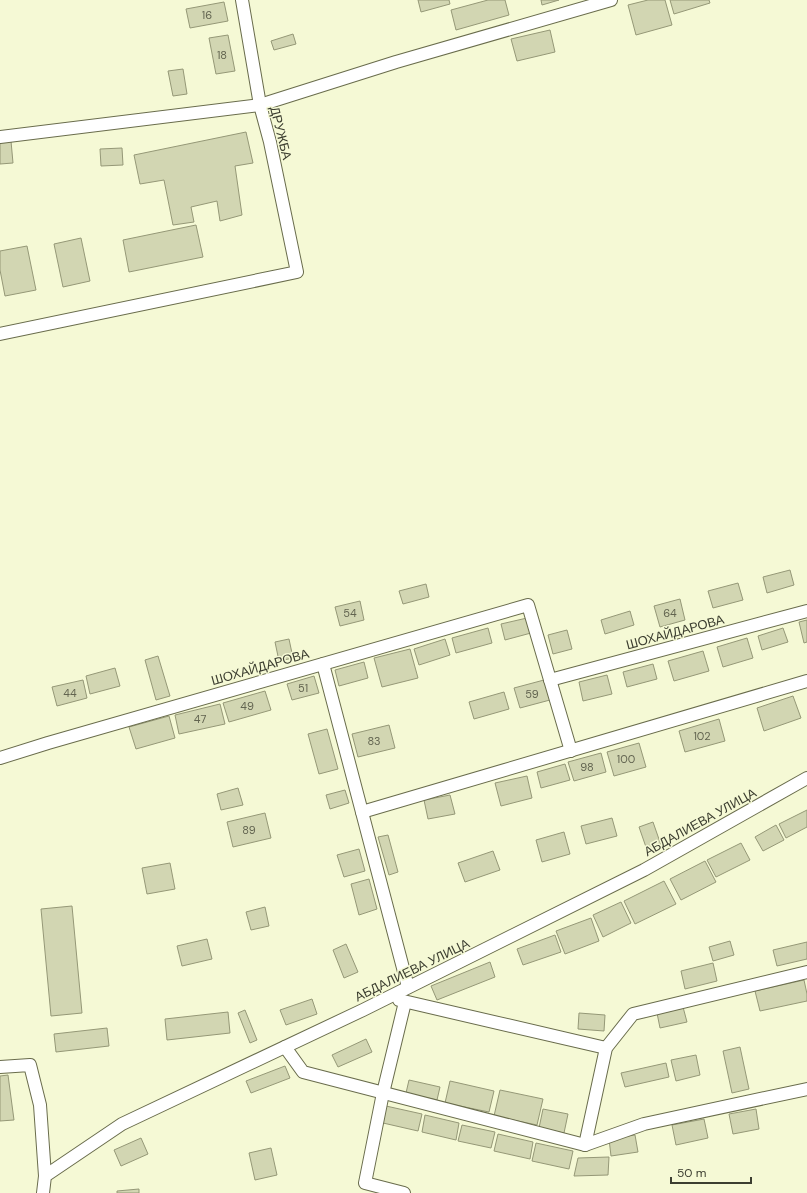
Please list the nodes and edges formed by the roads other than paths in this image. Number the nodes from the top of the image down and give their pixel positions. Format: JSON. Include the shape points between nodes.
{"nodes":[{"id":1,"x":242,"y":0,"type":"edge"},
{"id":2,"x":611,"y":0,"type":"edge"},
{"id":3,"x":260,"y":105,"type":"junction"},
{"id":4,"x":0,"y":137,"type":"edge"},
{"id":5,"x":0,"y":334,"type":"edge"},
{"id":6,"x":807,"y":611,"type":"edge"},
{"id":7,"x":323,"y":664,"type":"junction"},
{"id":8,"x":550,"y":680,"type":"junction"},
{"id":9,"x":807,"y":681,"type":"edge"},
{"id":10,"x":571,"y":751,"type":"junction"},
{"id":11,"x":0,"y":758,"type":"edge"},
{"id":12,"x":807,"y":778,"type":"edge"},
{"id":13,"x":362,"y":812,"type":"junction"},
{"id":14,"x":807,"y":972,"type":"edge"},
{"id":15,"x":408,"y":987,"type":"junction"},
{"id":16,"x":388,"y":998,"type":"junction"},
{"id":17,"x":405,"y":1002,"type":"junction"},
{"id":18,"x":285,"y":1047,"type":"junction"},
{"id":19,"x":606,"y":1048,"type":"junction"},
{"id":20,"x":0,"y":1067,"type":"edge"},
{"id":21,"x":807,"y":1089,"type":"edge"},
{"id":22,"x":383,"y":1093,"type":"junction"},
{"id":23,"x":585,"y":1145,"type":"junction"},
{"id":24,"x":45,"y":1176,"type":"junction"},
{"id":25,"x":43,"y":1193,"type":"edge"},
{"id":26,"x":404,"y":1193,"type":"edge"}],
"edges":[{"from":1,"to":3,"type":"street","name":"ДРУЖБА"},
{"from":2,"to":3,"type":"street","via":[[396,62]]},
{"from":3,"to":4,"type":"street"},
{"from":3,"to":5,"type":"street","name":"ДРУЖБА","via":[[298,272]]},
{"from":6,"to":8,"type":"street","name":"ШОХАЙДАРОВА"},
{"from":7,"to":8,"type":"street","name":"ШОХАЙДАРОВА","via":[[528,605]]},
{"from":7,"to":11,"type":"street","name":"ШОХАЙДАРОВА"},
{"from":7,"to":13,"type":"street"},
{"from":8,"to":10,"type":"street"},
{"from":9,"to":10,"type":"street"},
{"from":10,"to":13,"type":"street"},
{"from":12,"to":15,"type":"street","name":"АБДАЛИЕВА УЛИЦА","via":[[644,870]]},
{"from":13,"to":15,"type":"street"},
{"from":14,"to":19,"type":"street","via":[[633,1014]]},
{"from":15,"to":16,"type":"street","name":"АБДАЛИЕВА УЛИЦА"},
{"from":16,"to":17,"type":"street"},
{"from":16,"to":18,"type":"street","name":"АБДАЛИЕВА УЛИЦА"},
{"from":17,"to":19,"type":"street"},
{"from":17,"to":22,"type":"street"},
{"from":18,"to":22,"type":"street","via":[[303,1072]]},
{"from":18,"to":24,"type":"street","name":"АБДАЛИЕВА УЛИЦА","via":[[122,1124]]},
{"from":19,"to":23,"type":"street"},
{"from":20,"to":24,"type":"street","via":[[30,1065],[40,1105]]},
{"from":21,"to":23,"type":"street","via":[[644,1124]]},
{"from":22,"to":23,"type":"street"},
{"from":22,"to":26,"type":"street","via":[[365,1183]]},
{"from":24,"to":25,"type":"street"}]}
